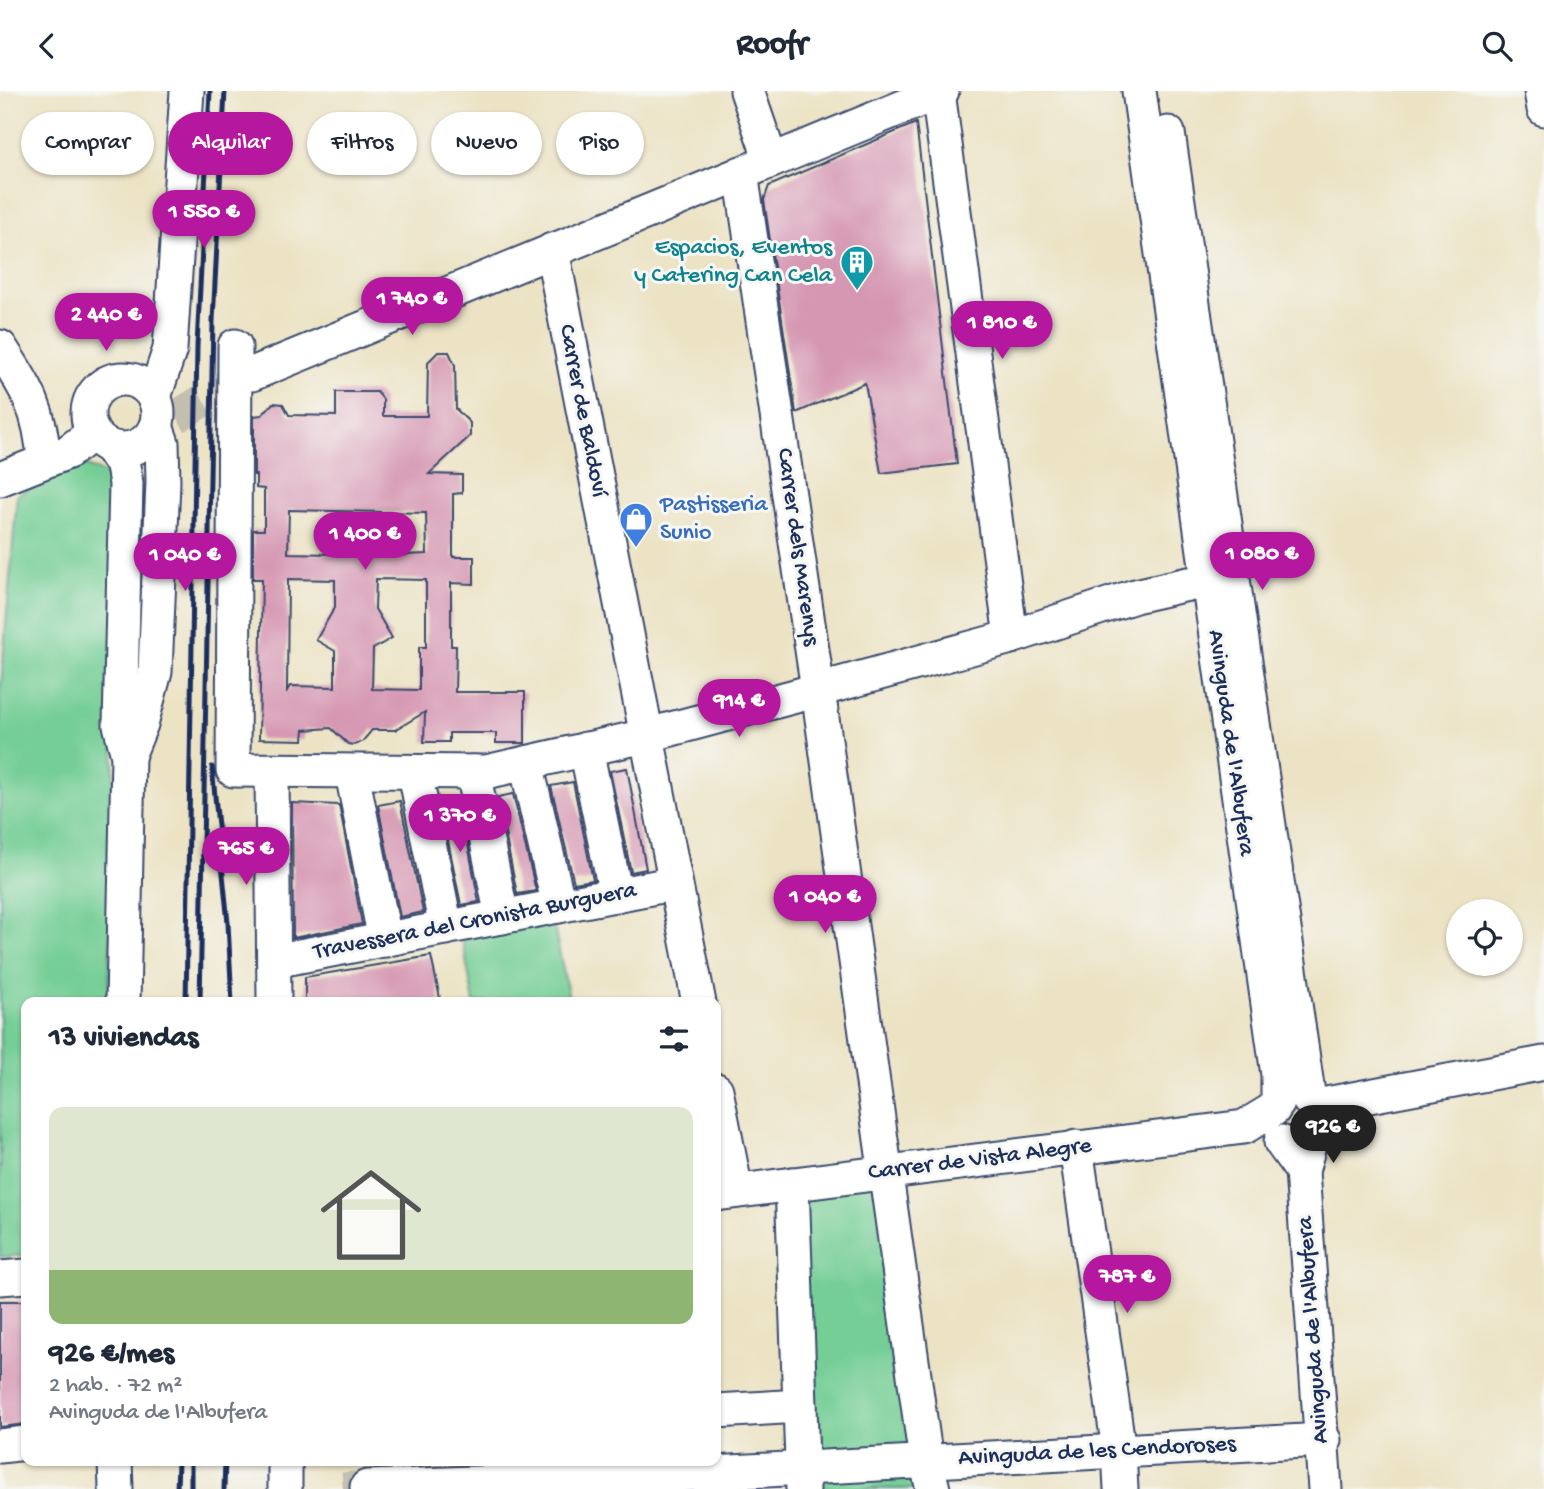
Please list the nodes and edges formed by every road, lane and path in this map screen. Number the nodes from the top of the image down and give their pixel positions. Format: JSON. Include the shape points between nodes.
{"nodes":[{"id":1,"x":187,"y":91,"type":"edge"},
{"id":2,"x":747,"y":91,"type":"edge"},
{"id":3,"x":1139,"y":91,"type":"edge"},
{"id":4,"x":1162,"y":91,"type":"edge"},
{"id":5,"x":1541,"y":91,"type":"edge"},
{"id":6,"x":932,"y":93,"type":"edge"},
{"id":7,"x":1544,"y":109,"type":"edge"},
{"id":8,"x":756,"y":167,"type":"junction"},
{"id":9,"x":552,"y":250,"type":"junction"},
{"id":10,"x":235,"y":346,"type":"dead end"},
{"id":11,"x":0,"y":347,"type":"edge"},
{"id":12,"x":252,"y":374,"type":"tunnel mouth"},
{"id":13,"x":32,"y":397,"type":"junction"},
{"id":14,"x":155,"y":412,"type":"junction"},
{"id":15,"x":97,"y":434,"type":"junction"},
{"id":16,"x":44,"y":461,"type":"junction"},
{"id":17,"x":0,"y":479,"type":"edge"},
{"id":18,"x":144,"y":509,"type":"tunnel mouth"},
{"id":19,"x":1220,"y":586,"type":"junction"},
{"id":20,"x":1011,"y":637,"type":"junction"},
{"id":21,"x":818,"y":690,"type":"junction"},
{"id":22,"x":141,"y":724,"type":"junction"},
{"id":23,"x":645,"y":736,"type":"junction"},
{"id":24,"x":586,"y":749,"type":"junction"},
{"id":25,"x":128,"y":756,"type":"junction"},
{"id":26,"x":526,"y":763,"type":"junction"},
{"id":27,"x":272,"y":771,"type":"junction"},
{"id":28,"x":415,"y":772,"type":"junction"},
{"id":29,"x":473,"y":772,"type":"junction"},
{"id":30,"x":352,"y":773,"type":"junction"},
{"id":31,"x":674,"y":877,"type":"junction"},
{"id":32,"x":617,"y":895,"type":"junction"},
{"id":33,"x":559,"y":906,"type":"junction"},
{"id":34,"x":502,"y":917,"type":"junction"},
{"id":35,"x":446,"y":928,"type":"junction"},
{"id":36,"x":385,"y":940,"type":"junction"},
{"id":37,"x":274,"y":961,"type":"junction"},
{"id":38,"x":123,"y":997,"type":"edge"},
{"id":39,"x":274,"y":997,"type":"edge"},
{"id":40,"x":698,"y":997,"type":"edge"},
{"id":41,"x":1544,"y":1063,"type":"edge"},
{"id":42,"x":1291,"y":1127,"type":"junction"},
{"id":43,"x":721,"y":1142,"type":"edge"},
{"id":44,"x":1076,"y":1147,"type":"junction"},
{"id":45,"x":885,"y":1172,"type":"junction"},
{"id":46,"x":792,"y":1184,"type":"junction"},
{"id":47,"x":726,"y":1193,"type":"edge"},
{"id":48,"x":21,"y":1277,"type":"edge"},
{"id":49,"x":0,"y":1279,"type":"edge"},
{"id":50,"x":800,"y":1406,"type":"junction"},
{"id":51,"x":721,"y":1411,"type":"edge"},
{"id":52,"x":1324,"y":1440,"type":"junction"},
{"id":53,"x":21,"y":1444,"type":"edge"},
{"id":54,"x":0,"y":1446,"type":"edge"},
{"id":55,"x":1119,"y":1451,"type":"junction"},
{"id":56,"x":116,"y":1466,"type":"edge"},
{"id":57,"x":285,"y":1466,"type":"edge"},
{"id":58,"x":929,"y":1475,"type":"edge"},
{"id":59,"x":802,"y":1478,"type":"edge"},
{"id":60,"x":367,"y":1487,"type":"edge"},
{"id":61,"x":116,"y":1489,"type":"edge"},
{"id":62,"x":285,"y":1489,"type":"edge"},
{"id":63,"x":1121,"y":1489,"type":"edge"},
{"id":64,"x":1325,"y":1489,"type":"edge"}],
"edges":[{"from":1,"to":14,"type":"street","via":[[170,349]]},
{"from":2,"to":8,"type":"street","name":"Carrer dels Marenys"},
{"from":3,"to":19,"type":"street","name":"Avinguda de l'Albufera"},
{"from":4,"to":19,"type":"street","name":"Avinguda de l'Albufera"},
{"from":5,"to":7,"type":"street"},
{"from":6,"to":8,"type":"street"},
{"from":6,"to":20,"type":"street"},
{"from":8,"to":9,"type":"street"},
{"from":8,"to":21,"type":"street","name":"Carrer dels Marenys"},
{"from":9,"to":12,"type":"street"},
{"from":9,"to":23,"type":"street","name":"Carrer de Baldoví"},
{"from":10,"to":27,"type":"street","via":[[233,770]]},
{"from":11,"to":13,"type":"street"},
{"from":13,"to":15,"type":"street"},
{"from":13,"to":16,"type":"street"},
{"from":14,"to":15,"type":"street","via":[[137,446],[119,449]]},
{"from":14,"to":15,"type":"street","via":[[138,381],[113,379],[93,394],[88,405]]},
{"from":14,"to":22,"type":"street","via":[[163,482],[155,671]]},
{"from":15,"to":16,"type":"street"},
{"from":15,"to":25,"type":"street","via":[[122,466],[126,484],[120,725]]},
{"from":16,"to":17,"type":"street"},
{"from":18,"to":22,"type":"street","via":[[137,682]]},
{"from":19,"to":20,"type":"street","via":[[1188,585],[1135,596]]},
{"from":19,"to":42,"type":"street","name":"Avinguda de l'Albufera","via":[[1278,1075]]},
{"from":20,"to":21,"type":"street"},
{"from":21,"to":23,"type":"street"},
{"from":21,"to":45,"type":"street","name":"Carrer dels Marenys"},
{"from":22,"to":25,"type":"street"},
{"from":23,"to":24,"type":"street"},
{"from":23,"to":31,"type":"street","name":"Carrer de Baldoví"},
{"from":24,"to":26,"type":"street"},
{"from":24,"to":32,"type":"street"},
{"from":25,"to":38,"type":"street"},
{"from":26,"to":29,"type":"street"},
{"from":26,"to":33,"type":"street"},
{"from":27,"to":30,"type":"street"},
{"from":27,"to":37,"type":"street"},
{"from":28,"to":29,"type":"street"},
{"from":28,"to":30,"type":"street"},
{"from":28,"to":35,"type":"street"},
{"from":29,"to":34,"type":"street"},
{"from":30,"to":36,"type":"street"},
{"from":31,"to":32,"type":"street","name":"Travessera del Cronista Burguera","via":[[661,886]]},
{"from":31,"to":40,"type":"street","name":"Carrer de Baldoví"},
{"from":32,"to":33,"type":"street","name":"Travessera del Cronista Burguera"},
{"from":33,"to":34,"type":"street","name":"Travessera del Cronista Burguera"},
{"from":34,"to":35,"type":"street","name":"Travessera del Cronista Burguera"},
{"from":35,"to":36,"type":"street","name":"Travessera del Cronista Burguera"},
{"from":36,"to":37,"type":"street","name":"Travessera del Cronista Burguera"},
{"from":37,"to":39,"type":"street"},
{"from":41,"to":42,"type":"street","via":[[1366,1098]]},
{"from":42,"to":44,"type":"street","name":"Carrer de Vista Alegre"},
{"from":42,"to":52,"type":"street","name":"Avinguda de l'Albufera"},
{"from":43,"to":47,"type":"street"},
{"from":44,"to":45,"type":"street","name":"Carrer de Vista Alegre"},
{"from":44,"to":55,"type":"street"},
{"from":45,"to":46,"type":"street","name":"Carrer de Vista Alegre"},
{"from":45,"to":58,"type":"street","name":"Carrer dels Marenys"},
{"from":46,"to":47,"type":"street","name":"Carrer de Vista Alegre"},
{"from":46,"to":50,"type":"street"},
{"from":48,"to":49,"type":"street"},
{"from":50,"to":51,"type":"street"},
{"from":50,"to":59,"type":"street"},
{"from":52,"to":55,"type":"street","name":"Avinguda de les Cendoroses"},
{"from":52,"to":64,"type":"street","name":"Avinguda de l'Albufera"},
{"from":53,"to":54,"type":"street"},
{"from":55,"to":58,"type":"street","name":"Avinguda de les Cendoroses"},
{"from":55,"to":63,"type":"street"},
{"from":56,"to":61,"type":"street"},
{"from":57,"to":62,"type":"street"},
{"from":58,"to":59,"type":"street","name":"Avinguda de les Cendoroses"},
{"from":59,"to":60,"type":"street","name":"Avinguda de les Cendoroses"}]}
